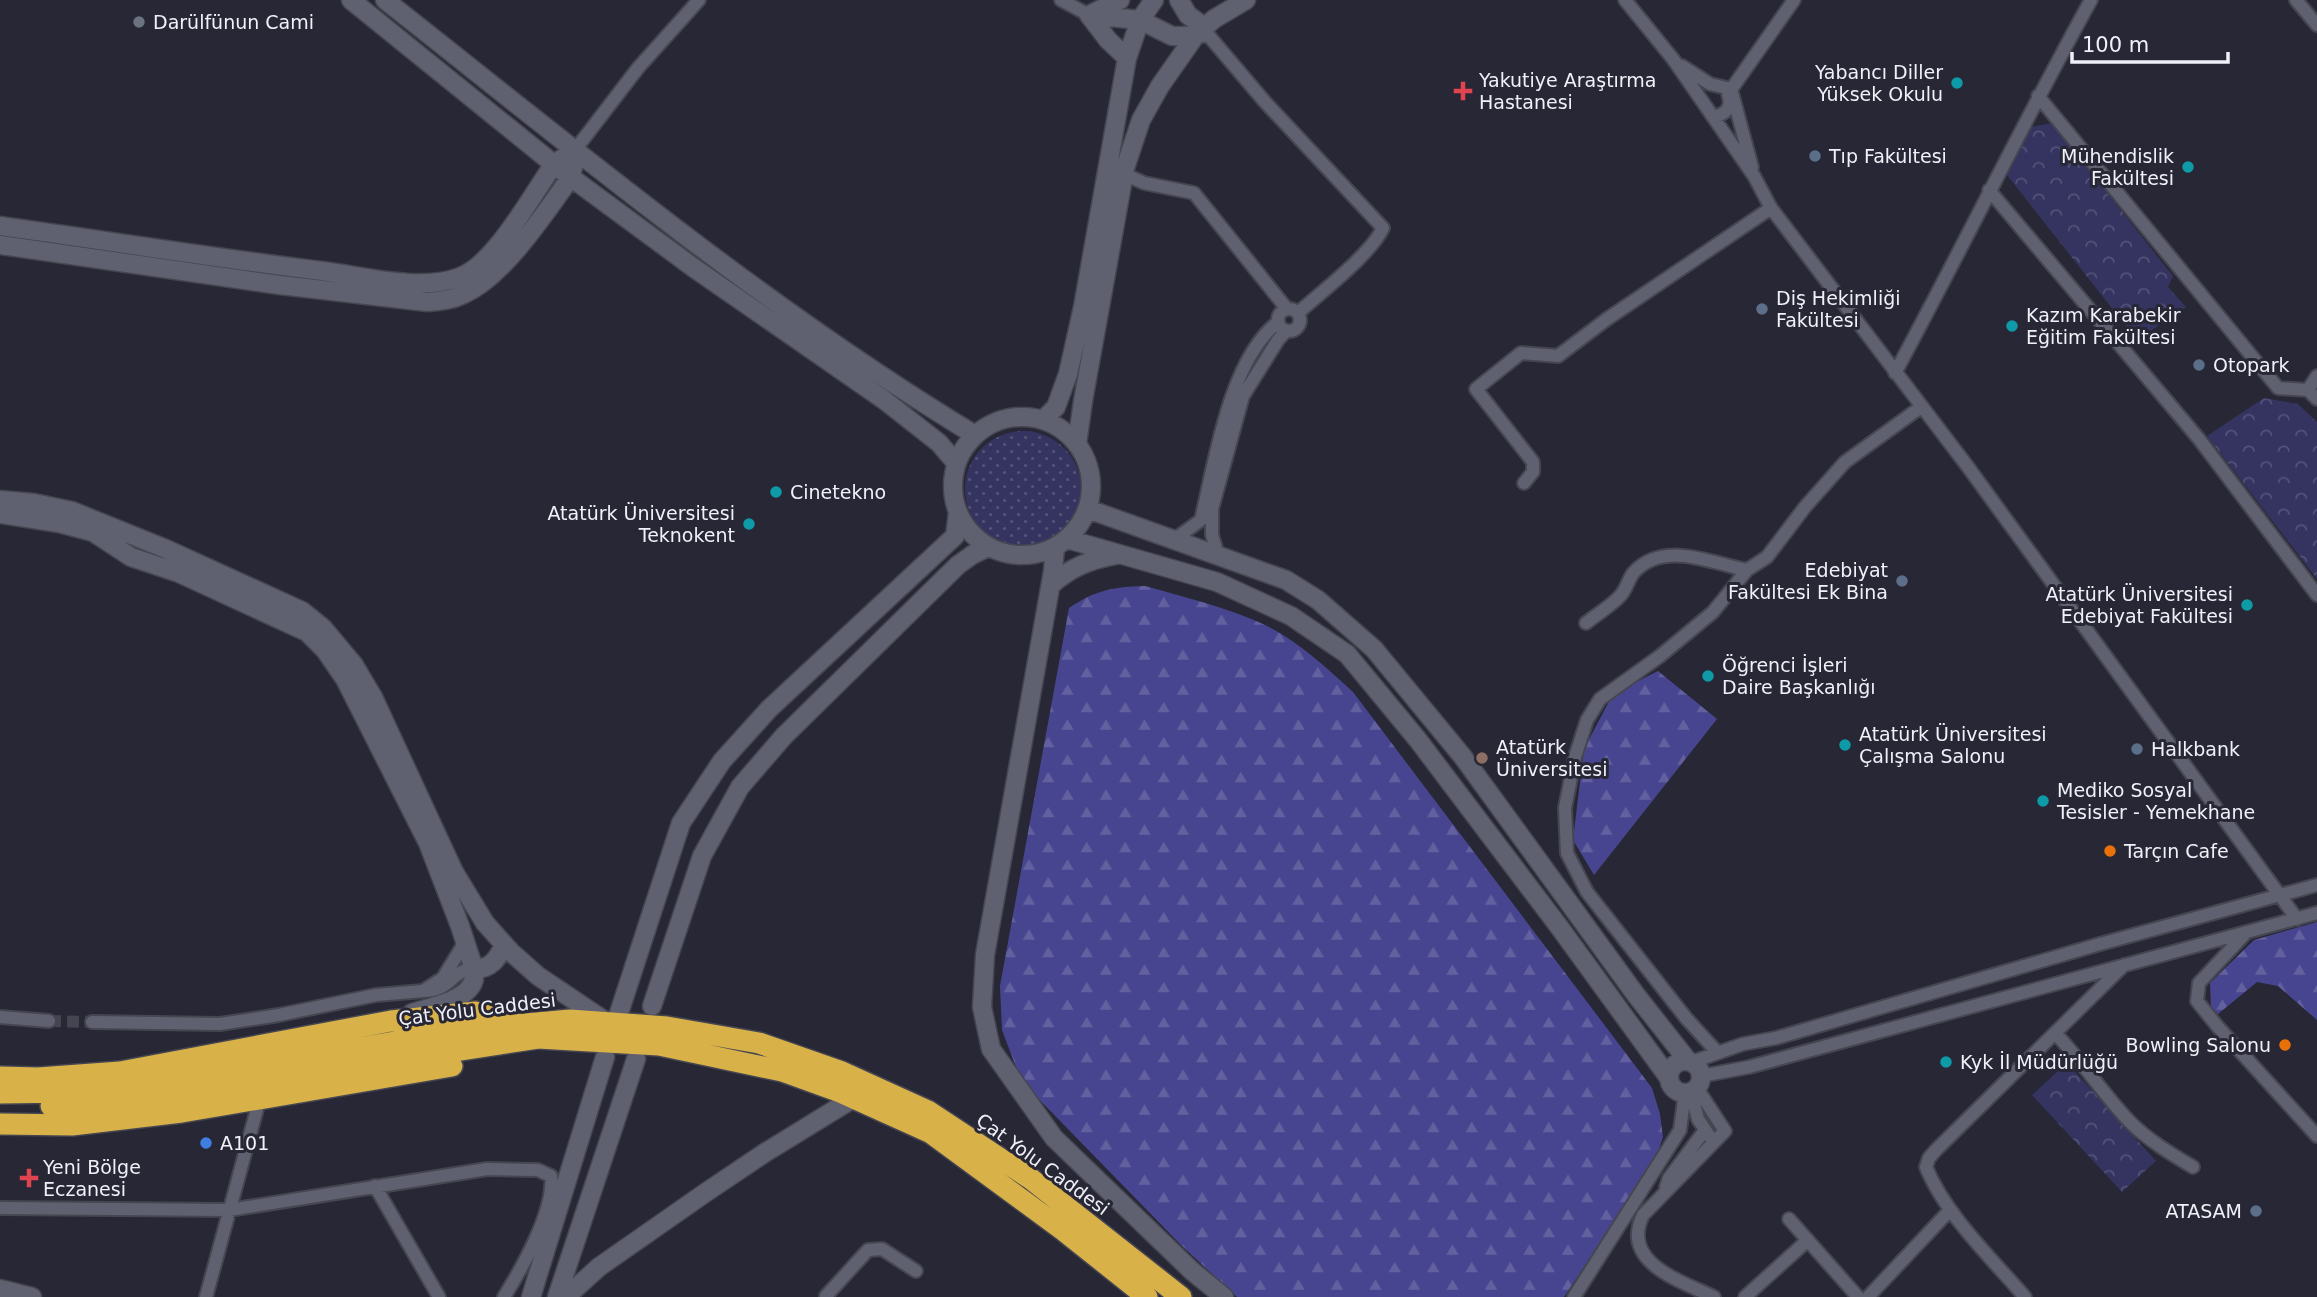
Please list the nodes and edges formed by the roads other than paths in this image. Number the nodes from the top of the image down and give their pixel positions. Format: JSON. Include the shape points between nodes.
{"nodes":[{"id":1,"x":351,"y":0,"type":"edge"},
{"id":2,"x":385,"y":0,"type":"edge"},
{"id":3,"x":699,"y":0,"type":"edge"},
{"id":4,"x":1061,"y":0,"type":"edge"},
{"id":5,"x":1120,"y":0,"type":"edge"},
{"id":6,"x":1154,"y":0,"type":"edge"},
{"id":7,"x":1179,"y":0,"type":"edge"},
{"id":8,"x":1246,"y":0,"type":"edge"},
{"id":9,"x":1625,"y":0,"type":"edge"},
{"id":10,"x":1794,"y":0,"type":"edge"},
{"id":11,"x":2091,"y":0,"type":"edge"},
{"id":12,"x":2296,"y":0,"type":"edge"},
{"id":13,"x":1089,"y":15,"type":"junction"},
{"id":14,"x":1140,"y":20,"type":"junction"},
{"id":15,"x":1208,"y":23,"type":"edge"},
{"id":16,"x":2317,"y":25,"type":"edge"},
{"id":17,"x":1127,"y":58,"type":"junction"},
{"id":18,"x":1673,"y":59,"type":"junction"},
{"id":19,"x":1730,"y":92,"type":"junction"},
{"id":20,"x":2038,"y":96,"type":"junction"},
{"id":21,"x":1711,"y":114,"type":"junction"},
{"id":22,"x":575,"y":150,"type":"junction"},
{"id":23,"x":554,"y":164,"type":"junction"},
{"id":24,"x":1124,"y":174,"type":"junction"},
{"id":25,"x":1754,"y":176,"type":"junction"},
{"id":26,"x":571,"y":177,"type":"junction"},
{"id":27,"x":1989,"y":190,"type":"junction"},
{"id":28,"x":1771,"y":208,"type":"junction"},
{"id":29,"x":0,"y":226,"type":"edge"},
{"id":30,"x":0,"y":245,"type":"edge"},
{"id":31,"x":1292,"y":311,"type":"junction"},
{"id":32,"x":1282,"y":326,"type":"junction"},
{"id":33,"x":1895,"y":373,"type":"junction"},
{"id":34,"x":2317,"y":376,"type":"edge"},
{"id":35,"x":2313,"y":395,"type":"edge"},
{"id":36,"x":1921,"y":407,"type":"junction"},
{"id":37,"x":1043,"y":420,"type":"junction"},
{"id":38,"x":975,"y":435,"type":"junction"},
{"id":39,"x":1077,"y":444,"type":"junction"},
{"id":40,"x":957,"y":463,"type":"junction"},
{"id":41,"x":1524,"y":484,"type":"dead end"},
{"id":42,"x":0,"y":500,"type":"edge"},
{"id":43,"x":1088,"y":509,"type":"junction"},
{"id":44,"x":958,"y":512,"type":"junction"},
{"id":45,"x":0,"y":514,"type":"edge"},
{"id":46,"x":142,"y":539,"type":"junction"},
{"id":47,"x":1175,"y":539,"type":"junction"},
{"id":48,"x":1061,"y":543,"type":"junction"},
{"id":49,"x":988,"y":547,"type":"junction"},
{"id":50,"x":1119,"y":554,"type":"junction"},
{"id":51,"x":1219,"y":555,"type":"junction"},
{"id":52,"x":132,"y":556,"type":"junction"},
{"id":53,"x":1747,"y":570,"type":"junction"},
{"id":54,"x":1051,"y":585,"type":"junction"},
{"id":55,"x":2317,"y":595,"type":"edge"},
{"id":56,"x":1587,"y":623,"type":"dead end"},
{"id":57,"x":2317,"y":885,"type":"edge"},
{"id":58,"x":2279,"y":897,"type":"junction"},
{"id":59,"x":2317,"y":913,"type":"edge"},
{"id":60,"x":2297,"y":919,"type":"junction"},
{"id":61,"x":2248,"y":932,"type":"junction"},
{"id":62,"x":500,"y":940,"type":"junction"},
{"id":63,"x":465,"y":942,"type":"junction"},
{"id":64,"x":2124,"y":965,"type":"junction"},
{"id":65,"x":474,"y":969,"type":"junction"},
{"id":66,"x":2006,"y":971,"type":"junction"},
{"id":67,"x":423,"y":991,"type":"junction"},
{"id":68,"x":2012,"y":995,"type":"junction"},
{"id":69,"x":652,"y":1006,"type":"dead end"},
{"id":70,"x":0,"y":1017,"type":"edge"},
{"id":71,"x":613,"y":1018,"type":"junction"},
{"id":72,"x":49,"y":1020,"type":"tunnel mouth"},
{"id":73,"x":1838,"y":1020,"type":"junction"},
{"id":74,"x":391,"y":1021,"type":"junction"},
{"id":75,"x":92,"y":1022,"type":"tunnel mouth"},
{"id":76,"x":520,"y":1024,"type":"junction"},
{"id":77,"x":2055,"y":1033,"type":"junction"},
{"id":78,"x":556,"y":1039,"type":"junction"},
{"id":79,"x":1846,"y":1040,"type":"junction"},
{"id":80,"x":1717,"y":1052,"type":"junction"},
{"id":81,"x":605,"y":1057,"type":"dead end"},
{"id":82,"x":636,"y":1059,"type":"dead end"},
{"id":83,"x":0,"y":1077,"type":"edge"},
{"id":84,"x":1669,"y":1078,"type":"junction"},
{"id":85,"x":1692,"y":1079,"type":"junction"},
{"id":86,"x":0,"y":1093,"type":"edge"},
{"id":87,"x":855,"y":1098,"type":"junction"},
{"id":88,"x":255,"y":1100,"type":"junction"},
{"id":89,"x":0,"y":1107,"type":"edge"},
{"id":90,"x":0,"y":1124,"type":"edge"},
{"id":91,"x":1705,"y":1130,"type":"junction"},
{"id":92,"x":2317,"y":1136,"type":"edge"},
{"id":93,"x":1714,"y":1143,"type":"junction"},
{"id":94,"x":2193,"y":1167,"type":"dead end"},
{"id":95,"x":375,"y":1186,"type":"junction"},
{"id":96,"x":1663,"y":1195,"type":"junction"},
{"id":97,"x":0,"y":1208,"type":"edge"},
{"id":98,"x":229,"y":1210,"type":"junction"},
{"id":99,"x":1950,"y":1210,"type":"junction"},
{"id":100,"x":1789,"y":1219,"type":"dead end"},
{"id":101,"x":1808,"y":1240,"type":"junction"},
{"id":102,"x":916,"y":1271,"type":"dead end"},
{"id":103,"x":0,"y":1289,"type":"edge"},
{"id":104,"x":32,"y":1297,"type":"edge"},
{"id":105,"x":206,"y":1297,"type":"edge"},
{"id":106,"x":439,"y":1297,"type":"edge"},
{"id":107,"x":504,"y":1297,"type":"edge"},
{"id":108,"x":531,"y":1297,"type":"edge"},
{"id":109,"x":557,"y":1297,"type":"edge"},
{"id":110,"x":566,"y":1297,"type":"edge"},
{"id":111,"x":826,"y":1297,"type":"edge"},
{"id":112,"x":1147,"y":1297,"type":"edge"},
{"id":113,"x":1181,"y":1297,"type":"edge"},
{"id":114,"x":1224,"y":1297,"type":"edge"},
{"id":115,"x":1574,"y":1297,"type":"edge"},
{"id":116,"x":1714,"y":1297,"type":"edge"},
{"id":117,"x":1745,"y":1297,"type":"edge"},
{"id":118,"x":1858,"y":1297,"type":"edge"},
{"id":119,"x":1868,"y":1297,"type":"edge"},
{"id":120,"x":2025,"y":1297,"type":"edge"}],
"edges":[{"from":1,"to":23,"type":"main road"},
{"from":2,"to":22,"type":"main road"},
{"from":3,"to":22,"type":"street","via":[[638,68]]},
{"from":4,"to":13,"type":"street"},
{"from":5,"to":13,"type":"main road"},
{"from":6,"to":14,"type":"main road"},
{"from":7,"to":15,"type":"main road","via":[[1188,15]]},
{"from":8,"to":15,"type":"main road"},
{"from":9,"to":18,"type":"street"},
{"from":10,"to":19,"type":"street"},
{"from":11,"to":20,"type":"street"},
{"from":12,"to":16,"type":"street"},
{"from":13,"to":14,"type":"main road"},
{"from":13,"to":17,"type":"main road"},
{"from":14,"to":15,"type":"main road","via":[[1172,36]]},
{"from":14,"to":17,"type":"main road"},
{"from":15,"to":24,"type":"main road","via":[[1160,86],[1141,120]]},
{"from":15,"to":31,"type":"street","via":[[1265,102],[1383,228],[1354,261]]},
{"from":17,"to":37,"type":"main road","via":[[1068,374],[1056,407]]},
{"from":18,"to":19,"type":"street"},
{"from":18,"to":21,"type":"street"},
{"from":19,"to":21,"type":"street","via":[[1714,97],[1709,103]]},
{"from":19,"to":25,"type":"street"},
{"from":20,"to":27,"type":"street"},
{"from":20,"to":35,"type":"street","via":[[2278,388]]},
{"from":21,"to":25,"type":"street"},
{"from":22,"to":23,"type":"main road"},
{"from":22,"to":26,"type":"main road"},
{"from":22,"to":38,"type":"main road","via":[[740,278]]},
{"from":23,"to":26,"type":"main road"},
{"from":23,"to":29,"type":"main road","via":[[481,265],[460,277],[431,284]]},
{"from":24,"to":31,"type":"street","via":[[1194,193]]},
{"from":24,"to":39,"type":"main road"},
{"from":25,"to":28,"type":"street"},
{"from":26,"to":30,"type":"main road","via":[[496,272],[464,295],[447,300],[427,302],[280,285]]},
{"from":26,"to":40,"type":"main road","via":[[883,399]]},
{"from":27,"to":33,"type":"street"},
{"from":27,"to":55,"type":"street","via":[[2199,439]]},
{"from":28,"to":33,"type":"street"},
{"from":28,"to":41,"type":"street","via":[[1558,356],[1521,354],[1476,389],[1532,462],[1533,472]]},
{"from":31,"to":32,"type":"street","via":[[1280,314]]},
{"from":31,"to":32,"type":"street","via":[[1300,320],[1297,328]]},
{"from":32,"to":47,"type":"street","via":[[1262,338],[1241,373],[1201,520]]},
{"from":32,"to":51,"type":"street","via":[[1243,396],[1212,509],[1212,535]]},
{"from":33,"to":36,"type":"street"},
{"from":34,"to":35,"type":"street"},
{"from":36,"to":53,"type":"street","via":[[1845,462],[1767,557]]},
{"from":36,"to":58,"type":"street"},
{"from":37,"to":38,"type":"main road","via":[[1016,417],[994,422]]},
{"from":37,"to":39,"type":"main road"},
{"from":38,"to":40,"type":"main road"},
{"from":39,"to":43,"type":"main road","via":[[1088,464]]},
{"from":40,"to":44,"type":"main road","via":[[953,496]]},
{"from":42,"to":46,"type":"main road","via":[[72,510]]},
{"from":43,"to":47,"type":"main road"},
{"from":43,"to":48,"type":"main road"},
{"from":44,"to":49,"type":"main road"},
{"from":44,"to":71,"type":"main road","via":[[955,536],[769,709],[722,761],[681,823]]},
{"from":45,"to":52,"type":"main road","via":[[93,532]]},
{"from":46,"to":52,"type":"main road","via":[[146,556]]},
{"from":46,"to":62,"type":"main road","via":[[302,611],[323,628],[373,697],[454,872]]},
{"from":47,"to":51,"type":"main road"},
{"from":48,"to":49,"type":"main road","via":[[1024,555]]},
{"from":48,"to":50,"type":"main road"},
{"from":48,"to":54,"type":"main road"},
{"from":49,"to":69,"type":"main road","via":[[958,565],[784,736],[740,787],[702,856]]},
{"from":50,"to":54,"type":"main road","via":[[1083,562]]},
{"from":50,"to":84,"type":"main road","via":[[1217,582],[1291,616],[1347,654],[1418,740]]},
{"from":51,"to":85,"type":"main road","via":[[1286,580],[1318,600],[1374,649],[1462,757]]},
{"from":52,"to":63,"type":"main road","via":[[307,632],[325,650],[345,679],[428,843]]},
{"from":53,"to":56,"type":"street","via":[[1686,555],[1653,559],[1634,572],[1622,595]]},
{"from":53,"to":80,"type":"street","via":[[1713,612],[1600,699],[1587,720],[1575,757],[1565,808],[1567,853],[1587,892]]},
{"from":54,"to":114,"type":"main road","via":[[985,955],[982,1007],[991,1049],[1054,1138]]},
{"from":57,"to":58,"type":"street"},
{"from":58,"to":60,"type":"street"},
{"from":58,"to":66,"type":"street"},
{"from":59,"to":60,"type":"street"},
{"from":60,"to":61,"type":"street"},
{"from":61,"to":64,"type":"street"},
{"from":61,"to":92,"type":"street","via":[[2199,983],[2197,1001]]},
{"from":62,"to":63,"type":"main road","via":[[486,932]]},
{"from":62,"to":65,"type":"main road","via":[[499,958],[483,969]]},
{"from":62,"to":71,"type":"main road","via":[[538,976]]},
{"from":63,"to":65,"type":"main road"},
{"from":63,"to":67,"type":"street","via":[[443,978]]},
{"from":64,"to":68,"type":"street"},
{"from":64,"to":77,"type":"street"},
{"from":65,"to":67,"type":"street","via":[[464,969],[444,987]]},
{"from":65,"to":74,"type":"main road","via":[[472,987],[460,996]]},
{"from":66,"to":68,"type":"street"},
{"from":66,"to":73,"type":"street"},
{"from":67,"to":75,"type":"street","via":[[376,995],[220,1024]]},
{"from":68,"to":79,"type":"street"},
{"from":70,"to":72,"type":"street"},
{"from":71,"to":76,"type":"highway","name":"Çat Yolu Caddesi"},
{"from":71,"to":113,"type":"highway","name":"Çat Yolu Caddesi","via":[[759,1043],[842,1072],[928,1111],[1031,1179]]},
{"from":73,"to":79,"type":"street"},
{"from":73,"to":80,"type":"street"},
{"from":74,"to":76,"type":"highway","via":[[476,1012]]},
{"from":74,"to":83,"type":"highway","via":[[120,1072]]},
{"from":76,"to":86,"type":"highway","name":"Çat Yolu Caddesi","via":[[72,1092]]},
{"from":77,"to":94,"type":"street","via":[[2130,1122]]},
{"from":77,"to":99,"type":"street","via":[[1929,1158],[1926,1167],[1933,1185]]},
{"from":78,"to":87,"type":"highway","name":"Çat Yolu Caddesi","via":[[659,1045],[782,1072]]},
{"from":78,"to":88,"type":"highway","via":[[470,1063]]},
{"from":78,"to":89,"type":"highway","name":"Çat Yolu Caddesi","via":[[86,1105]]},
{"from":79,"to":85,"type":"street"},
{"from":80,"to":85,"type":"street"},
{"from":81,"to":108,"type":"main road"},
{"from":82,"to":109,"type":"main road"},
{"from":84,"to":85,"type":"main road","via":[[1675,1089]]},
{"from":84,"to":85,"type":"main road","via":[[1679,1062]]},
{"from":85,"to":91,"type":"street","via":[[1698,1119]]},
{"from":85,"to":93,"type":"street","via":[[1725,1131]]},
{"from":85,"to":115,"type":"street","via":[[1680,1130]]},
{"from":87,"to":110,"type":"main road","via":[[705,1192],[599,1267]]},
{"from":87,"to":112,"type":"highway","name":"Çat Yolu Caddesi","via":[[931,1133]]},
{"from":88,"to":90,"type":"highway","via":[[72,1125]]},
{"from":88,"to":98,"type":"street","via":[[257,1110]]},
{"from":91,"to":93,"type":"street"},
{"from":91,"to":96,"type":"street","via":[[1668,1178]]},
{"from":93,"to":96,"type":"street"},
{"from":95,"to":98,"type":"street"},
{"from":95,"to":106,"type":"street"},
{"from":95,"to":107,"type":"street","via":[[487,1169],[538,1170],[551,1176],[545,1211],[523,1266]]},
{"from":96,"to":116,"type":"street","via":[[1640,1222],[1643,1251],[1672,1278]]},
{"from":97,"to":98,"type":"street"},
{"from":98,"to":105,"type":"street"},
{"from":99,"to":119,"type":"street"},
{"from":99,"to":120,"type":"street"},
{"from":100,"to":101,"type":"street"},
{"from":101,"to":117,"type":"street"},
{"from":101,"to":118,"type":"street"},
{"from":102,"to":111,"type":"street","via":[[882,1249],[868,1250]]},
{"from":103,"to":104,"type":"main road"}]}
